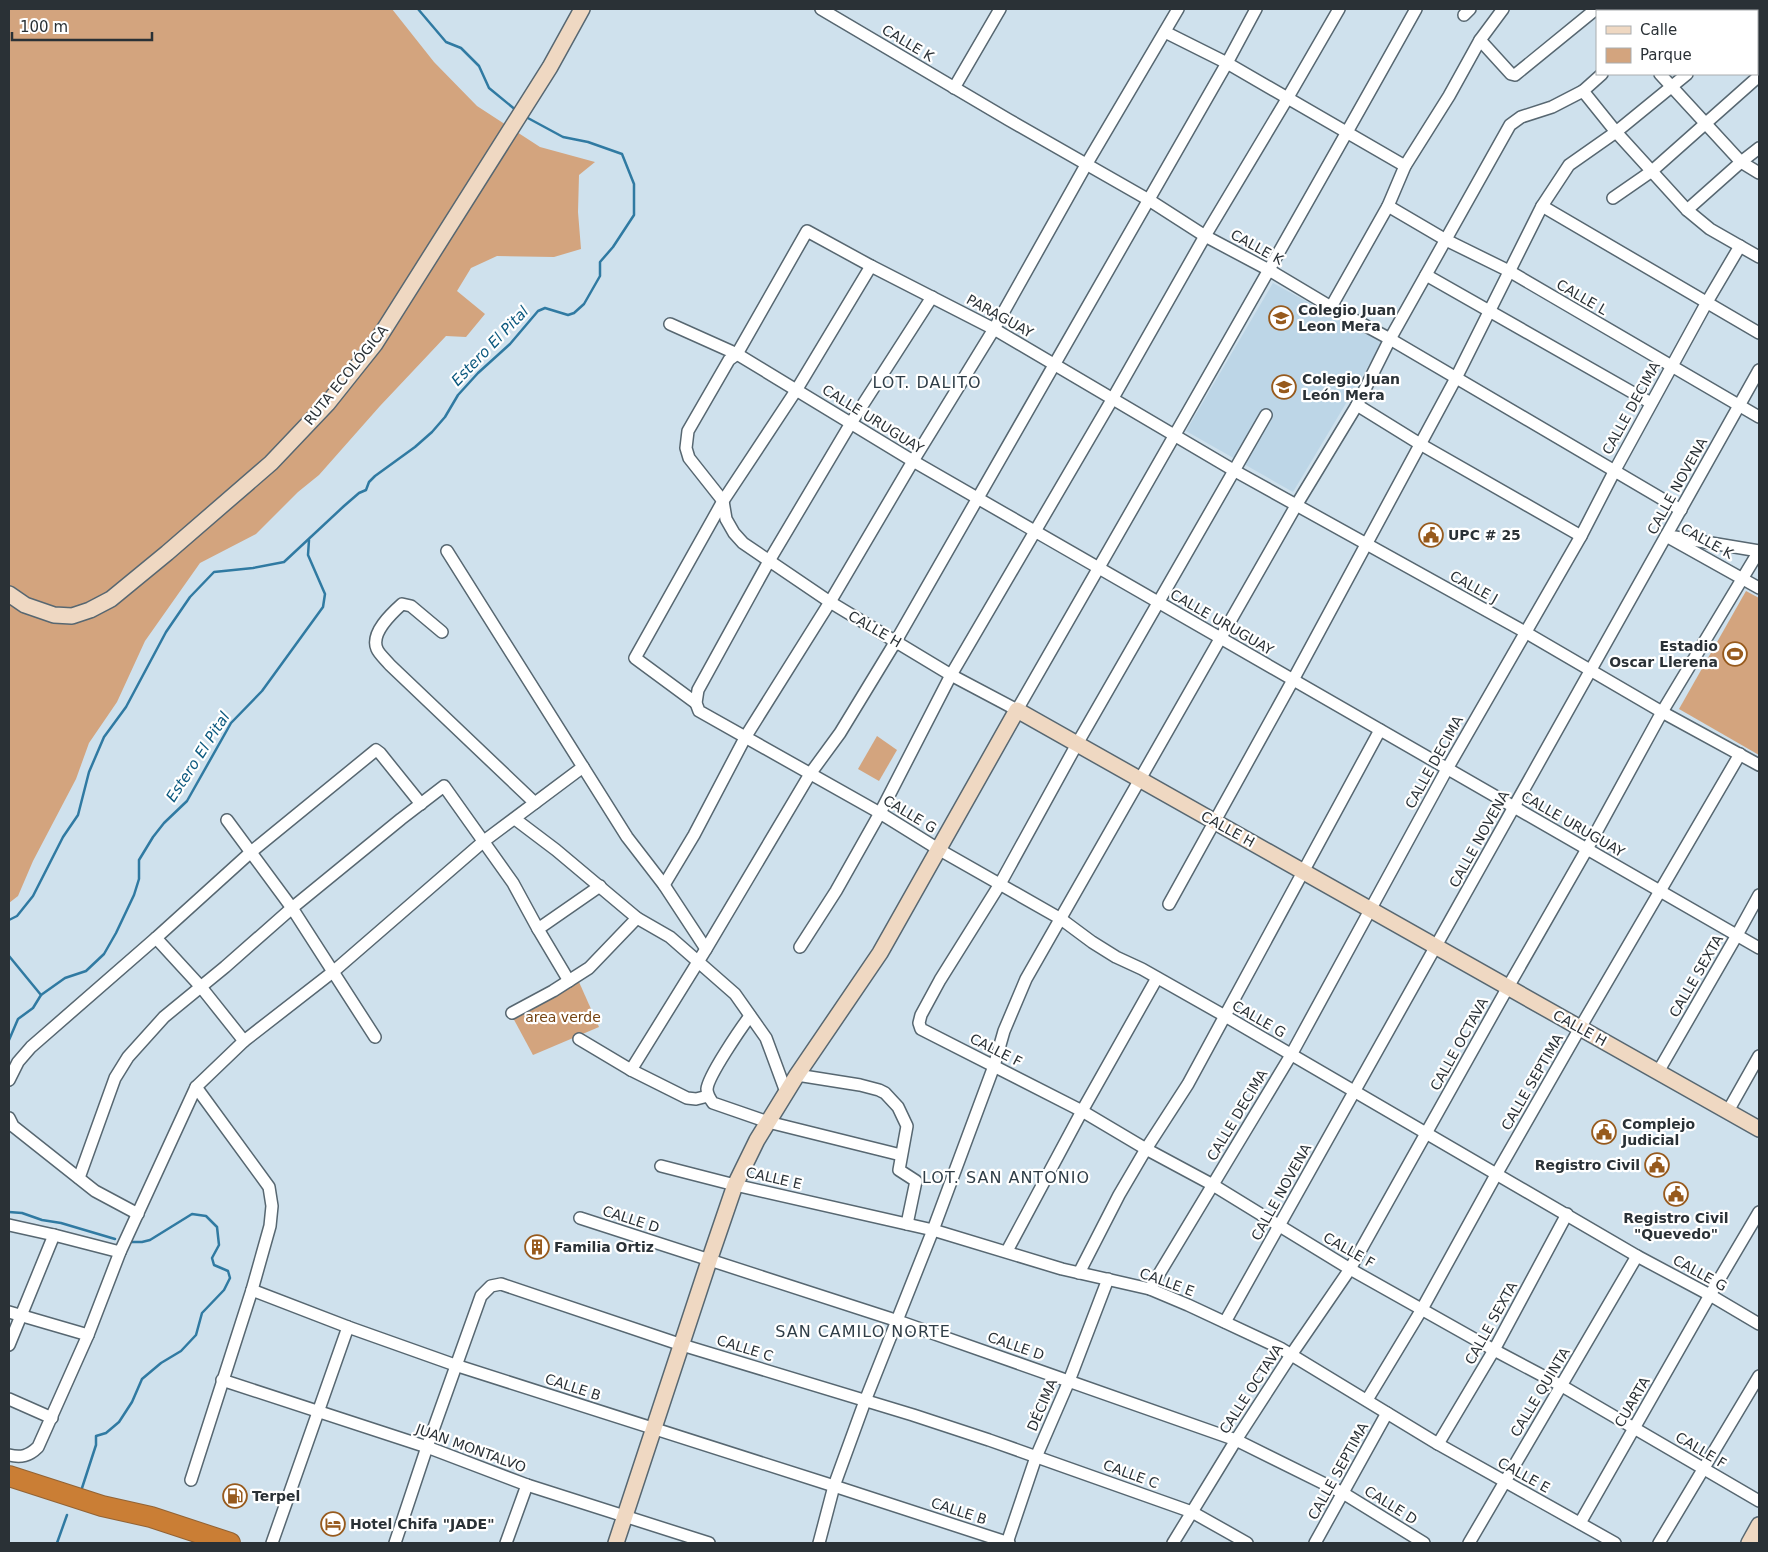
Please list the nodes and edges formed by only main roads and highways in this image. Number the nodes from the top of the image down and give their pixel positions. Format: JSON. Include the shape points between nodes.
{"nodes":[{"id":1,"x":9,"y":1476,"type":"edge"},
{"id":2,"x":102,"y":1506,"type":"junction"},
{"id":3,"x":189,"y":1543,"type":"edge"},
{"id":4,"x":230,"y":1543,"type":"edge"}],
"edges":[{"from":1,"to":2,"type":"highway"},
{"from":2,"to":3,"type":"highway","via":[[141,1526]]},
{"from":2,"to":4,"type":"highway","via":[[151,1517]]}]}
